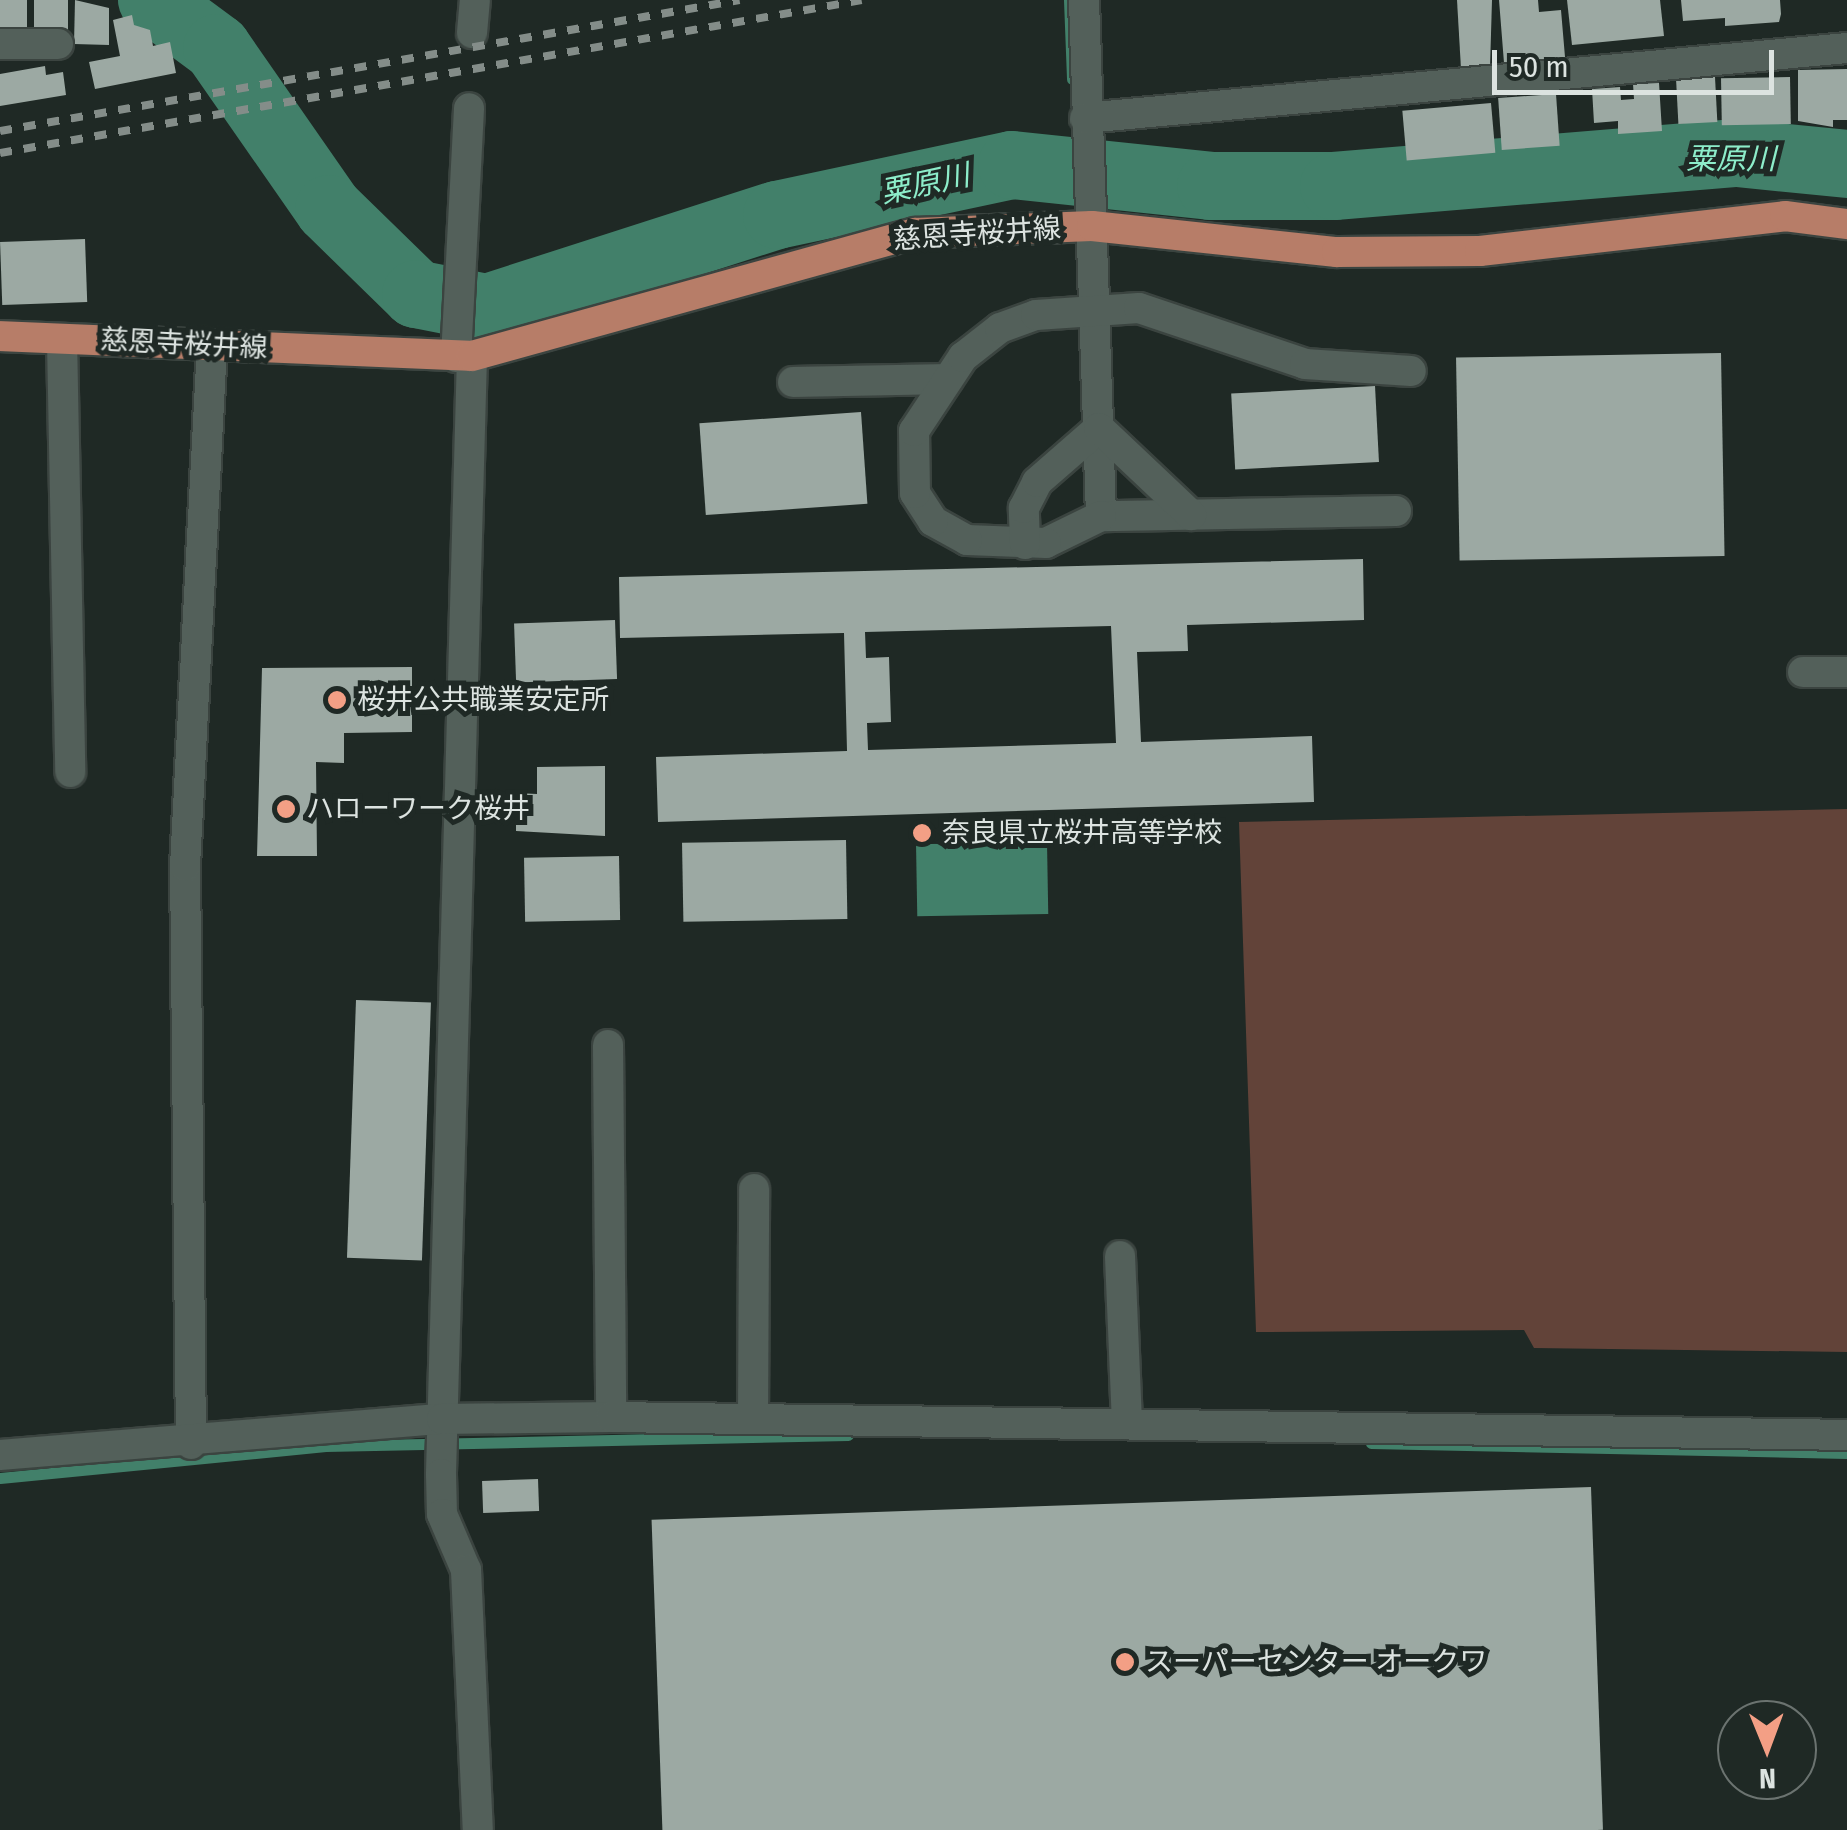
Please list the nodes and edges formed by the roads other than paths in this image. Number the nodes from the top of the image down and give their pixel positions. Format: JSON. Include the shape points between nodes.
{"nodes":[{"id":1,"x":475,"y":0,"type":"edge"},
{"id":2,"x":1084,"y":0,"type":"edge"},
{"id":3,"x":472,"y":33,"type":"dead end"},
{"id":4,"x":0,"y":44,"type":"edge"},
{"id":5,"x":58,"y":44,"type":"dead end"},
{"id":6,"x":1847,"y":48,"type":"edge"},
{"id":7,"x":469,"y":108,"type":"dead end"},
{"id":8,"x":1086,"y":131,"type":"junction"},
{"id":9,"x":1092,"y":212,"type":"junction"},
{"id":10,"x":1847,"y":224,"type":"edge"},
{"id":11,"x":1095,"y":315,"type":"junction"},
{"id":12,"x":0,"y":336,"type":"edge"},
{"id":13,"x":62,"y":338,"type":"junction"},
{"id":14,"x":212,"y":345,"type":"junction"},
{"id":15,"x":461,"y":348,"type":"junction"},
{"id":16,"x":1410,"y":372,"type":"dead end"},
{"id":17,"x":948,"y":379,"type":"junction"},
{"id":18,"x":794,"y":382,"type":"dead end"},
{"id":19,"x":1098,"y":428,"type":"junction"},
{"id":20,"x":1396,"y":511,"type":"dead end"},
{"id":21,"x":1191,"y":515,"type":"junction"},
{"id":22,"x":1101,"y":516,"type":"junction"},
{"id":23,"x":1025,"y":544,"type":"junction"},
{"id":24,"x":1802,"y":672,"type":"dead end"},
{"id":25,"x":1847,"y":672,"type":"edge"},
{"id":26,"x":70,"y":772,"type":"dead end"},
{"id":27,"x":608,"y":1045,"type":"dead end"},
{"id":28,"x":754,"y":1189,"type":"dead end"},
{"id":29,"x":1120,"y":1256,"type":"dead end"},
{"id":30,"x":611,"y":1417,"type":"junction"},
{"id":31,"x":753,"y":1418,"type":"junction"},
{"id":32,"x":442,"y":1419,"type":"junction"},
{"id":33,"x":1127,"y":1424,"type":"junction"},
{"id":34,"x":1847,"y":1435,"type":"edge"},
{"id":35,"x":191,"y":1444,"type":"junction"},
{"id":36,"x":0,"y":1455,"type":"edge"},
{"id":37,"x":478,"y":1830,"type":"edge"}],
"edges":[{"from":1,"to":3,"type":"street"},
{"from":2,"to":8,"type":"street"},
{"from":4,"to":5,"type":"street"},
{"from":6,"to":8,"type":"street"},
{"from":7,"to":15,"type":"street"},
{"from":8,"to":9,"type":"street"},
{"from":9,"to":10,"type":"main road","name":"慈恩寺桜井線","via":[[1355,252],[1480,250],[1785,216]]},
{"from":9,"to":11,"type":"street"},
{"from":9,"to":15,"type":"main road","name":"慈恩寺桜井線","via":[[915,233]]},
{"from":11,"to":16,"type":"street","via":[[1168,313],[1305,364]]},
{"from":11,"to":17,"type":"street","via":[[1036,315],[1000,328]]},
{"from":11,"to":19,"type":"street"},
{"from":12,"to":13,"type":"main road","name":"慈恩寺桜井線"},
{"from":13,"to":14,"type":"main road","name":"慈恩寺桜井線"},
{"from":13,"to":26,"type":"street"},
{"from":14,"to":15,"type":"main road","name":"慈恩寺桜井線"},
{"from":14,"to":35,"type":"street","via":[[184,866]]},
{"from":15,"to":32,"type":"street"},
{"from":17,"to":18,"type":"street"},
{"from":17,"to":23,"type":"street","via":[[914,431],[915,494],[933,521],[967,540]]},
{"from":19,"to":21,"type":"street"},
{"from":19,"to":22,"type":"street"},
{"from":19,"to":23,"type":"street","via":[[1037,482],[1024,508]]},
{"from":20,"to":21,"type":"street"},
{"from":21,"to":22,"type":"street"},
{"from":22,"to":23,"type":"street","via":[[1074,536]]},
{"from":24,"to":25,"type":"street"},
{"from":27,"to":30,"type":"street"},
{"from":28,"to":31,"type":"street"},
{"from":29,"to":33,"type":"street"},
{"from":30,"to":31,"type":"street"},
{"from":30,"to":32,"type":"street"},
{"from":31,"to":33,"type":"street"},
{"from":32,"to":35,"type":"street"},
{"from":32,"to":37,"type":"street","via":[[442,1514],[466,1570]]},
{"from":33,"to":34,"type":"street"},
{"from":35,"to":36,"type":"street"}]}
